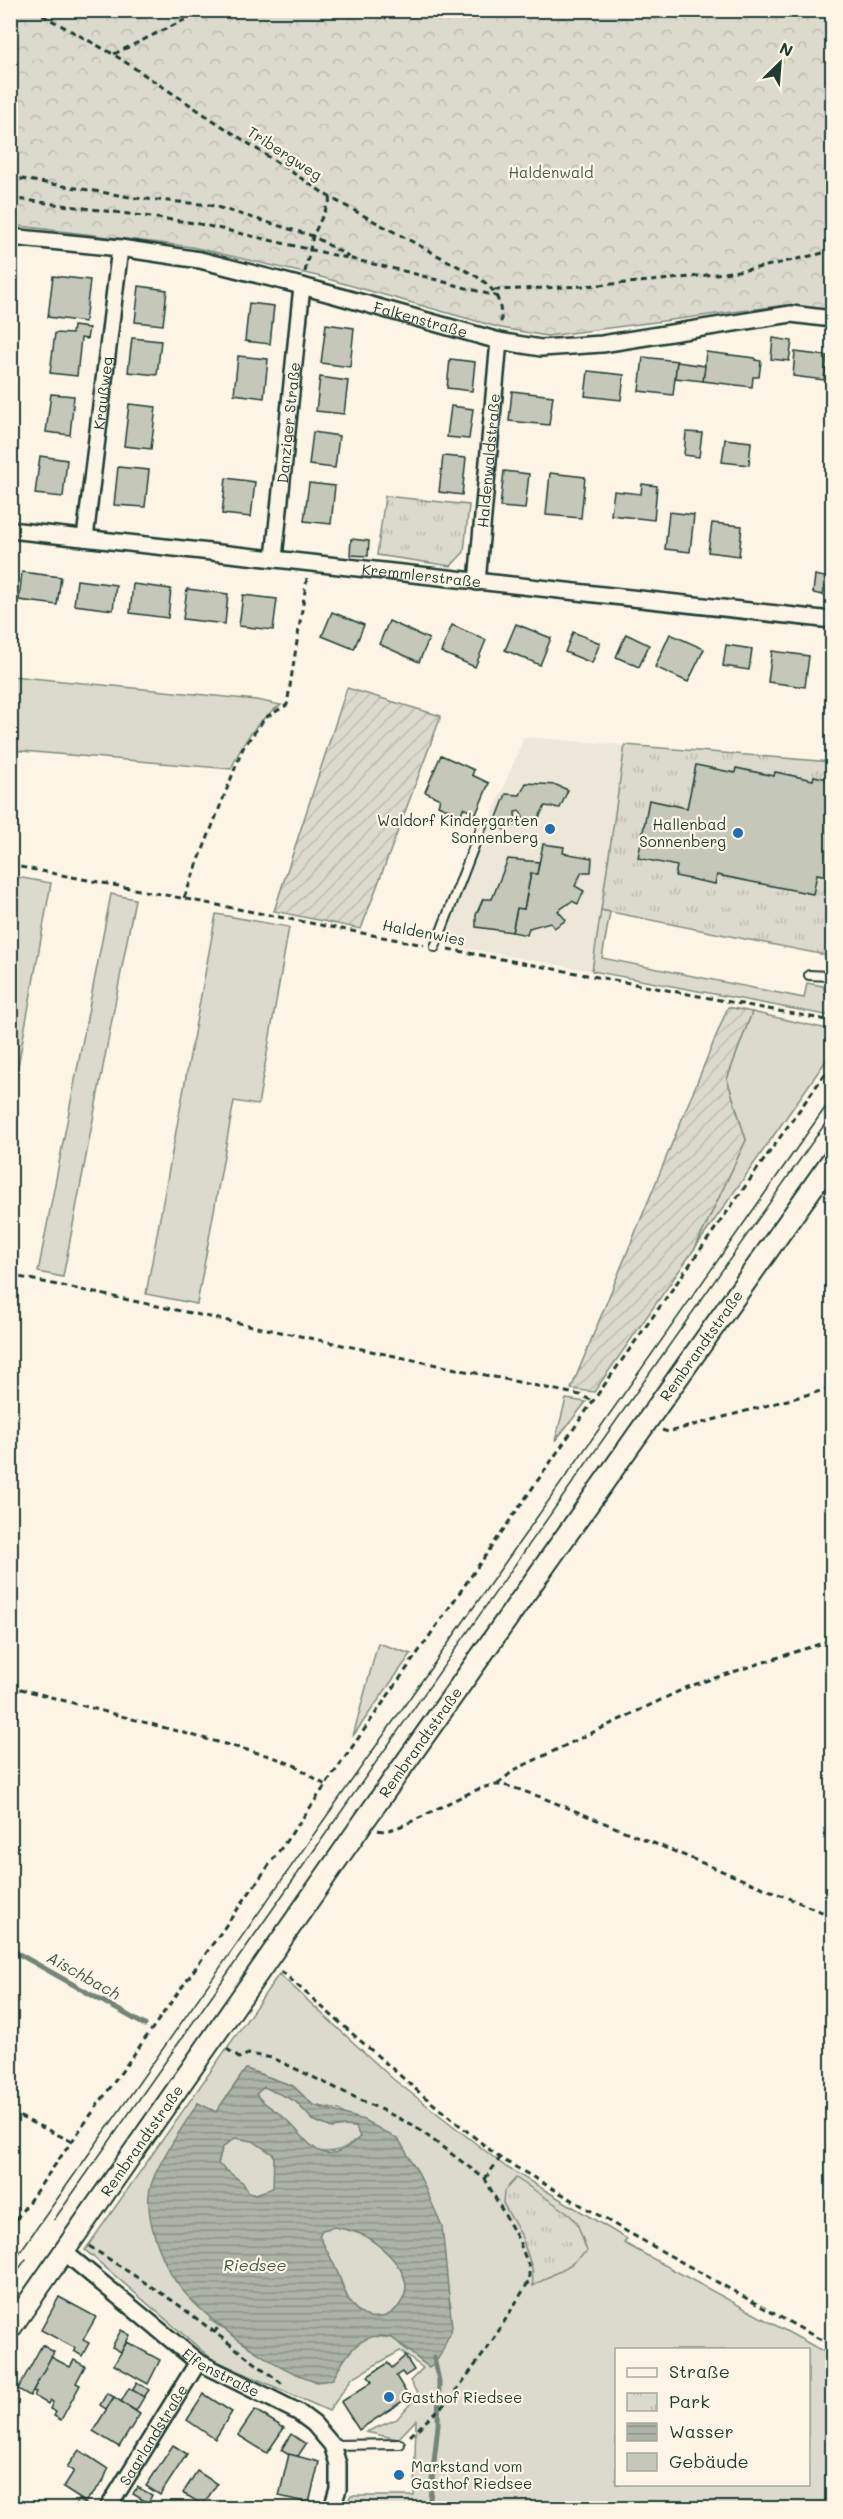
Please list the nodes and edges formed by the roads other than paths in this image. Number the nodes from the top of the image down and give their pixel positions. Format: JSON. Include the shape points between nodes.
{"nodes":[{"id":1,"x":10,"y":237,"type":"edge"},
{"id":2,"x":120,"y":248,"type":"junction"},
{"id":3,"x":302,"y":286,"type":"junction"},
{"id":4,"x":832,"y":319,"type":"edge"},
{"id":5,"x":500,"y":334,"type":"junction"},
{"id":6,"x":10,"y":530,"type":"edge"},
{"id":7,"x":85,"y":538,"type":"junction"},
{"id":8,"x":274,"y":558,"type":"junction"},
{"id":9,"x":477,"y":582,"type":"junction"},
{"id":10,"x":832,"y":620,"type":"edge"},
{"id":11,"x":483,"y":823,"type":"dead end"},
{"id":12,"x":435,"y":947,"type":"road end"},
{"id":13,"x":832,"y":969,"type":"edge"},
{"id":14,"x":809,"y":975,"type":"dead end"},
{"id":15,"x":832,"y":1160,"type":"edge"},
{"id":16,"x":63,"y":2251,"type":"junction"},
{"id":17,"x":10,"y":2329,"type":"edge"},
{"id":18,"x":198,"y":2362,"type":"junction"},
{"id":19,"x":400,"y":2444,"type":"dead end"},
{"id":20,"x":332,"y":2445,"type":"junction"},
{"id":21,"x":108,"y":2508,"type":"edge"},
{"id":22,"x":332,"y":2508,"type":"edge"}],
"edges":[{"from":1,"to":2,"type":"street","name":"Falkenstraße"},
{"from":2,"to":3,"type":"street","name":"Falkenstraße","via":[[200,260]]},
{"from":2,"to":7,"type":"street","name":"Kraußweg"},
{"from":3,"to":5,"type":"street","name":"Falkenstraße"},
{"from":3,"to":8,"type":"street","name":"Danziger Straße"},
{"from":4,"to":5,"type":"street","name":"Falkenstraße","via":[[791,314],[602,344],[542,348]]},
{"from":5,"to":9,"type":"street","name":"Haldenwaldstraße"},
{"from":6,"to":7,"type":"street","name":"Kremmlerstraße"},
{"from":7,"to":8,"type":"street","name":"Kremmlerstraße"},
{"from":8,"to":9,"type":"street","name":"Kremmlerstraße"},
{"from":9,"to":10,"type":"street","name":"Kremmlerstraße"},
{"from":11,"to":12,"type":"lane"},
{"from":13,"to":14,"type":"lane","via":[[828,976]]},
{"from":15,"to":16,"type":"street","name":"Rembrandtstraße"},
{"from":16,"to":17,"type":"street","name":"Rembrandtstraße"},
{"from":16,"to":18,"type":"street","name":"Elfenstraße"},
{"from":18,"to":20,"type":"street","name":"Elfenstraße","via":[[298,2412]]},
{"from":18,"to":21,"type":"street","name":"Saarlandstraße"},
{"from":19,"to":20,"type":"lane"},
{"from":20,"to":22,"type":"street","name":"Elfenstraße","via":[[338,2464],[338,2489]]}]}
